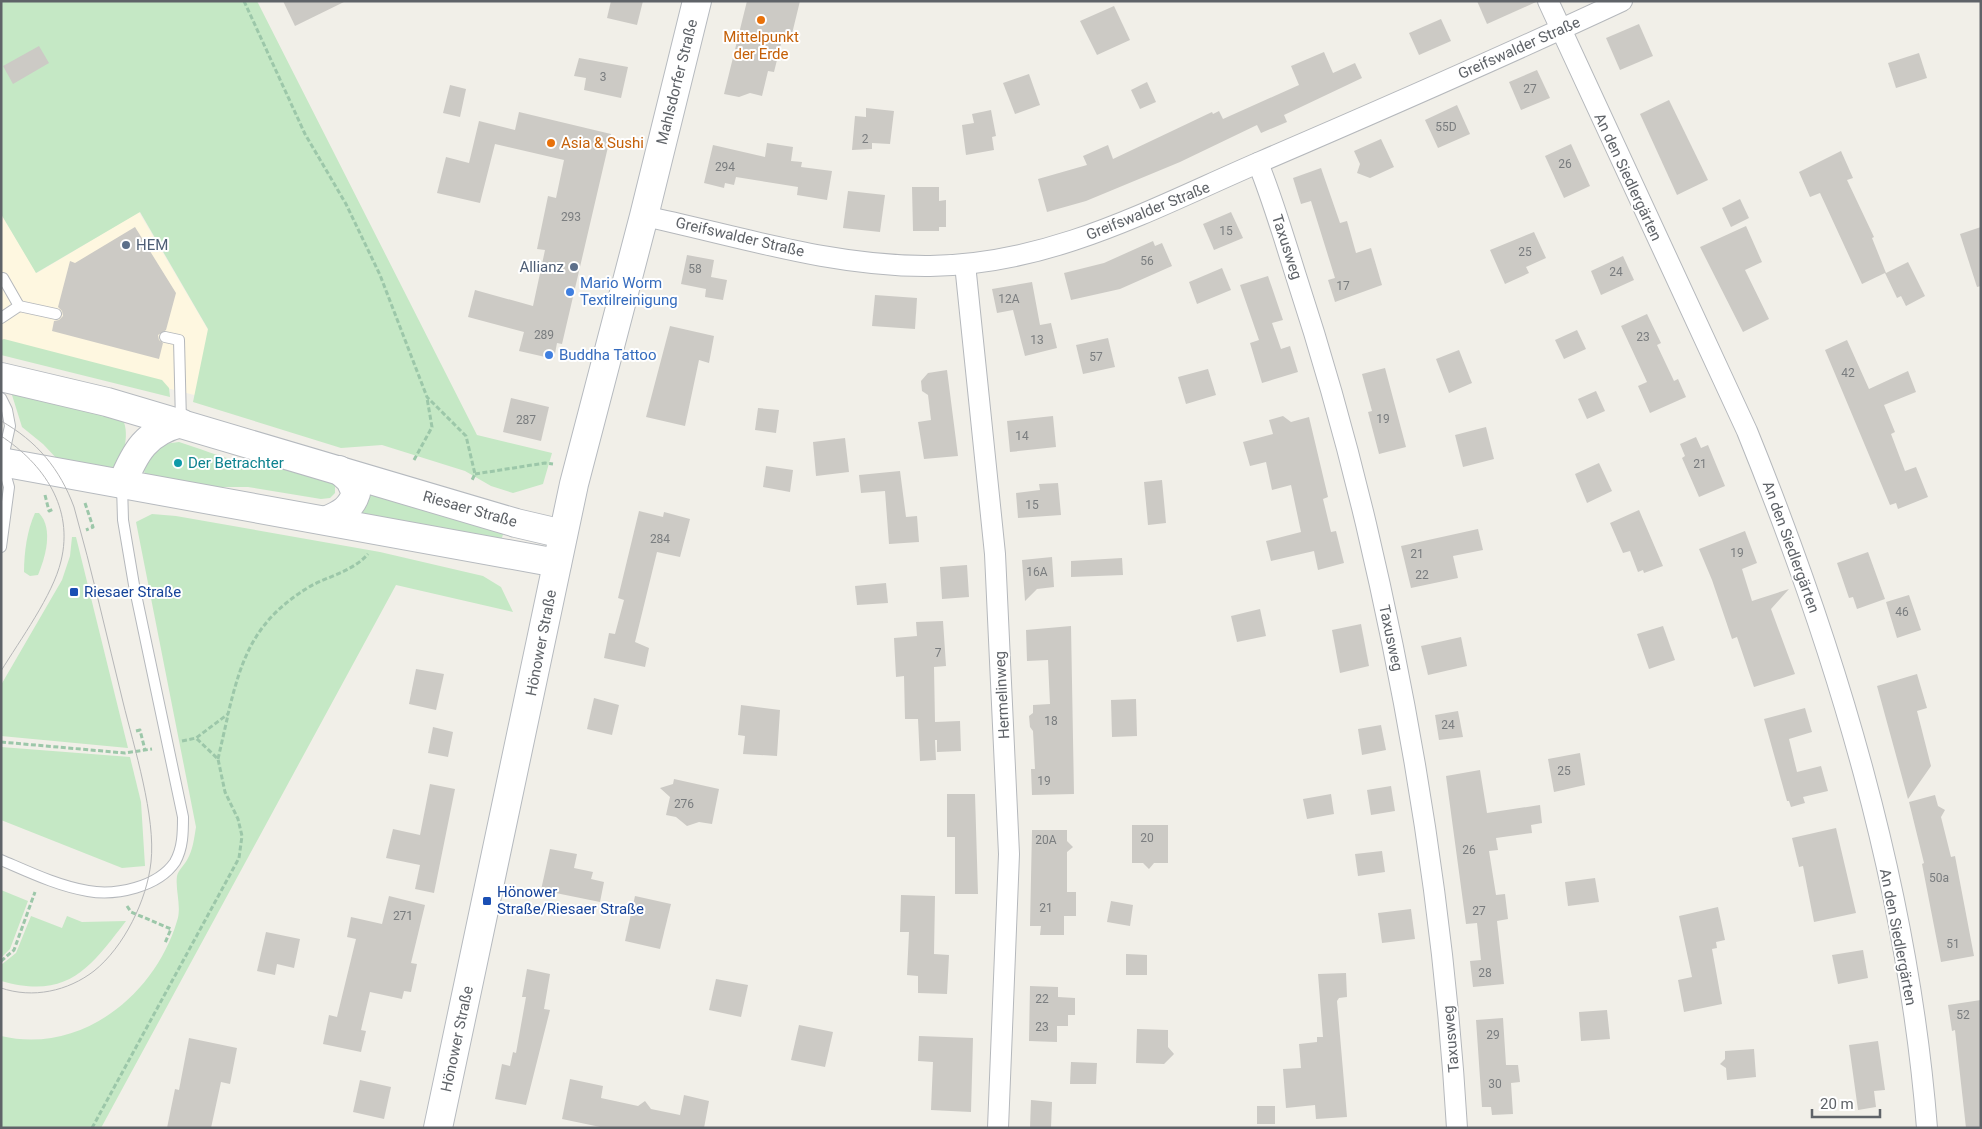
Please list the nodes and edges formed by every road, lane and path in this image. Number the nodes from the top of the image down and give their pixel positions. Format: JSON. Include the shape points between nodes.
{"nodes":[{"id":1,"x":244,"y":1,"type":"edge"},
{"id":2,"x":697,"y":1,"type":"edge"},
{"id":3,"x":1548,"y":1,"type":"edge"},
{"id":4,"x":1622,"y":1,"type":"edge"},
{"id":5,"x":1560,"y":30,"type":"junction"},
{"id":6,"x":657,"y":162,"type":"joint"},
{"id":7,"x":1258,"y":163,"type":"junction"},
{"id":8,"x":644,"y":216,"type":"junction"},
{"id":9,"x":966,"y":264,"type":"junction"},
{"id":10,"x":3,"y":278,"type":"dead end"},
{"id":11,"x":19,"y":306,"type":"junction"},
{"id":12,"x":56,"y":314,"type":"dead end"},
{"id":13,"x":1,"y":318,"type":"edge"},
{"id":14,"x":164,"y":337,"type":"dead end"},
{"id":15,"x":1,"y":377,"type":"edge"},
{"id":16,"x":427,"y":397,"type":"junction"},
{"id":17,"x":1,"y":398,"type":"edge"},
{"id":18,"x":181,"y":423,"type":"junction"},
{"id":19,"x":414,"y":460,"type":"dead end"},
{"id":20,"x":1,"y":462,"type":"edge"},
{"id":21,"x":553,"y":464,"type":"dead end"},
{"id":22,"x":340,"y":470,"type":"junction"},
{"id":23,"x":475,"y":474,"type":"junction"},
{"id":24,"x":472,"y":480,"type":"dead end"},
{"id":25,"x":122,"y":484,"type":"junction"},
{"id":26,"x":43,"y":487,"type":"dead end"},
{"id":27,"x":85,"y":502,"type":"dead end"},
{"id":28,"x":54,"y":509,"type":"dead end"},
{"id":29,"x":327,"y":520,"type":"junction"},
{"id":30,"x":86,"y":530,"type":"dead end"},
{"id":31,"x":563,"y":534,"type":"junction"},
{"id":32,"x":1,"y":547,"type":"edge"},
{"id":33,"x":371,"y":550,"type":"dead end"},
{"id":34,"x":557,"y":563,"type":"junction"},
{"id":35,"x":228,"y":714,"type":"junction"},
{"id":36,"x":136,"y":731,"type":"dead end"},
{"id":37,"x":196,"y":738,"type":"junction"},
{"id":38,"x":1,"y":742,"type":"edge"},
{"id":39,"x":168,"y":745,"type":"junction"},
{"id":40,"x":146,"y":750,"type":"junction"},
{"id":41,"x":218,"y":759,"type":"junction"},
{"id":42,"x":1,"y":860,"type":"edge"},
{"id":43,"x":41,"y":877,"type":"junction"},
{"id":44,"x":116,"y":892,"type":"junction"},
{"id":45,"x":165,"y":943,"type":"dead end"},
{"id":46,"x":1,"y":961,"type":"edge"},
{"id":47,"x":92,"y":1128,"type":"edge"},
{"id":48,"x":438,"y":1128,"type":"edge"},
{"id":49,"x":998,"y":1128,"type":"edge"},
{"id":50,"x":1457,"y":1128,"type":"edge"},
{"id":51,"x":1927,"y":1128,"type":"edge"}],
"edges":[{"from":1,"to":16,"type":"path","via":[[305,134],[346,204],[380,275]]},
{"from":2,"to":6,"type":"main road","name":"Mahlsdorfer Straße"},
{"from":3,"to":5,"type":"street","name":"An den Siedlergärten"},
{"from":4,"to":5,"type":"street","name":"Greifswalder Straße"},
{"from":5,"to":7,"type":"street","name":"Greifswalder Straße"},
{"from":5,"to":51,"type":"street","name":"An den Siedlergärten","via":[[1747,431],[1820,629],[1860,759],[1899,930]]},
{"from":6,"to":8,"type":"main road","name":"Hönower Straße"},
{"from":7,"to":9,"type":"street","name":"Greifswalder Straße","via":[[1093,235],[1035,252]]},
{"from":7,"to":50,"type":"street","name":"Taxusweg","via":[[1322,354],[1388,623],[1426,827],[1445,981]]},
{"from":8,"to":9,"type":"street","name":"Greifswalder Straße","via":[[854,263]]},
{"from":8,"to":31,"type":"main road","name":"Hönower Straße"},
{"from":9,"to":49,"type":"street","name":"Hermelinweg","via":[[995,554],[1009,854]]},
{"from":10,"to":11,"type":"lane"},
{"from":11,"to":12,"type":"lane"},
{"from":11,"to":13,"type":"lane"},
{"from":14,"to":18,"type":"lane","via":[[179,340]]},
{"from":15,"to":18,"type":"main road","name":"Riesaer Straße"},
{"from":16,"to":19,"type":"path","via":[[432,426]]},
{"from":16,"to":23,"type":"path","via":[[466,436]]},
{"from":17,"to":20,"type":"lane","via":[[10,426]]},
{"from":18,"to":22,"type":"main road","name":"Riesaer Straße"},
{"from":18,"to":25,"type":"main road","via":[[157,432],[140,446]]},
{"from":20,"to":25,"type":"main road"},
{"from":20,"to":32,"type":"lane","via":[[9,486]]},
{"from":21,"to":23,"type":"path"},
{"from":22,"to":29,"type":"main road","via":[[356,493],[350,507]]},
{"from":22,"to":31,"type":"main road","name":"Riesaer Straße"},
{"from":23,"to":24,"type":"path"},
{"from":25,"to":29,"type":"main road","via":[[215,503]]},
{"from":25,"to":39,"type":"lane","via":[[123,520],[132,576]]},
{"from":26,"to":28,"type":"path","via":[[49,511]]},
{"from":27,"to":30,"type":"path","via":[[93,527]]},
{"from":29,"to":34,"type":"main road"},
{"from":31,"to":34,"type":"main road","name":"Hönower Straße"},
{"from":33,"to":35,"type":"path","via":[[363,559],[309,587],[277,610],[253,638]]},
{"from":34,"to":48,"type":"main road","name":"Hönower Straße"},
{"from":35,"to":37,"type":"path"},
{"from":35,"to":41,"type":"path"},
{"from":36,"to":40,"type":"path","via":[[140,730]]},
{"from":37,"to":39,"type":"path"},
{"from":37,"to":41,"type":"path"},
{"from":38,"to":40,"type":"path","via":[[125,753]]},
{"from":39,"to":40,"type":"path"},
{"from":39,"to":44,"type":"lane","via":[[183,817],[181,848],[175,862],[160,876]]},
{"from":41,"to":47,"type":"path","via":[[225,792],[242,836],[239,858]]},
{"from":42,"to":43,"type":"lane"},
{"from":43,"to":44,"type":"lane","via":[[88,891]]},
{"from":43,"to":46,"type":"path","via":[[14,950]]},
{"from":44,"to":45,"type":"path","via":[[131,912],[171,930]]}]}
